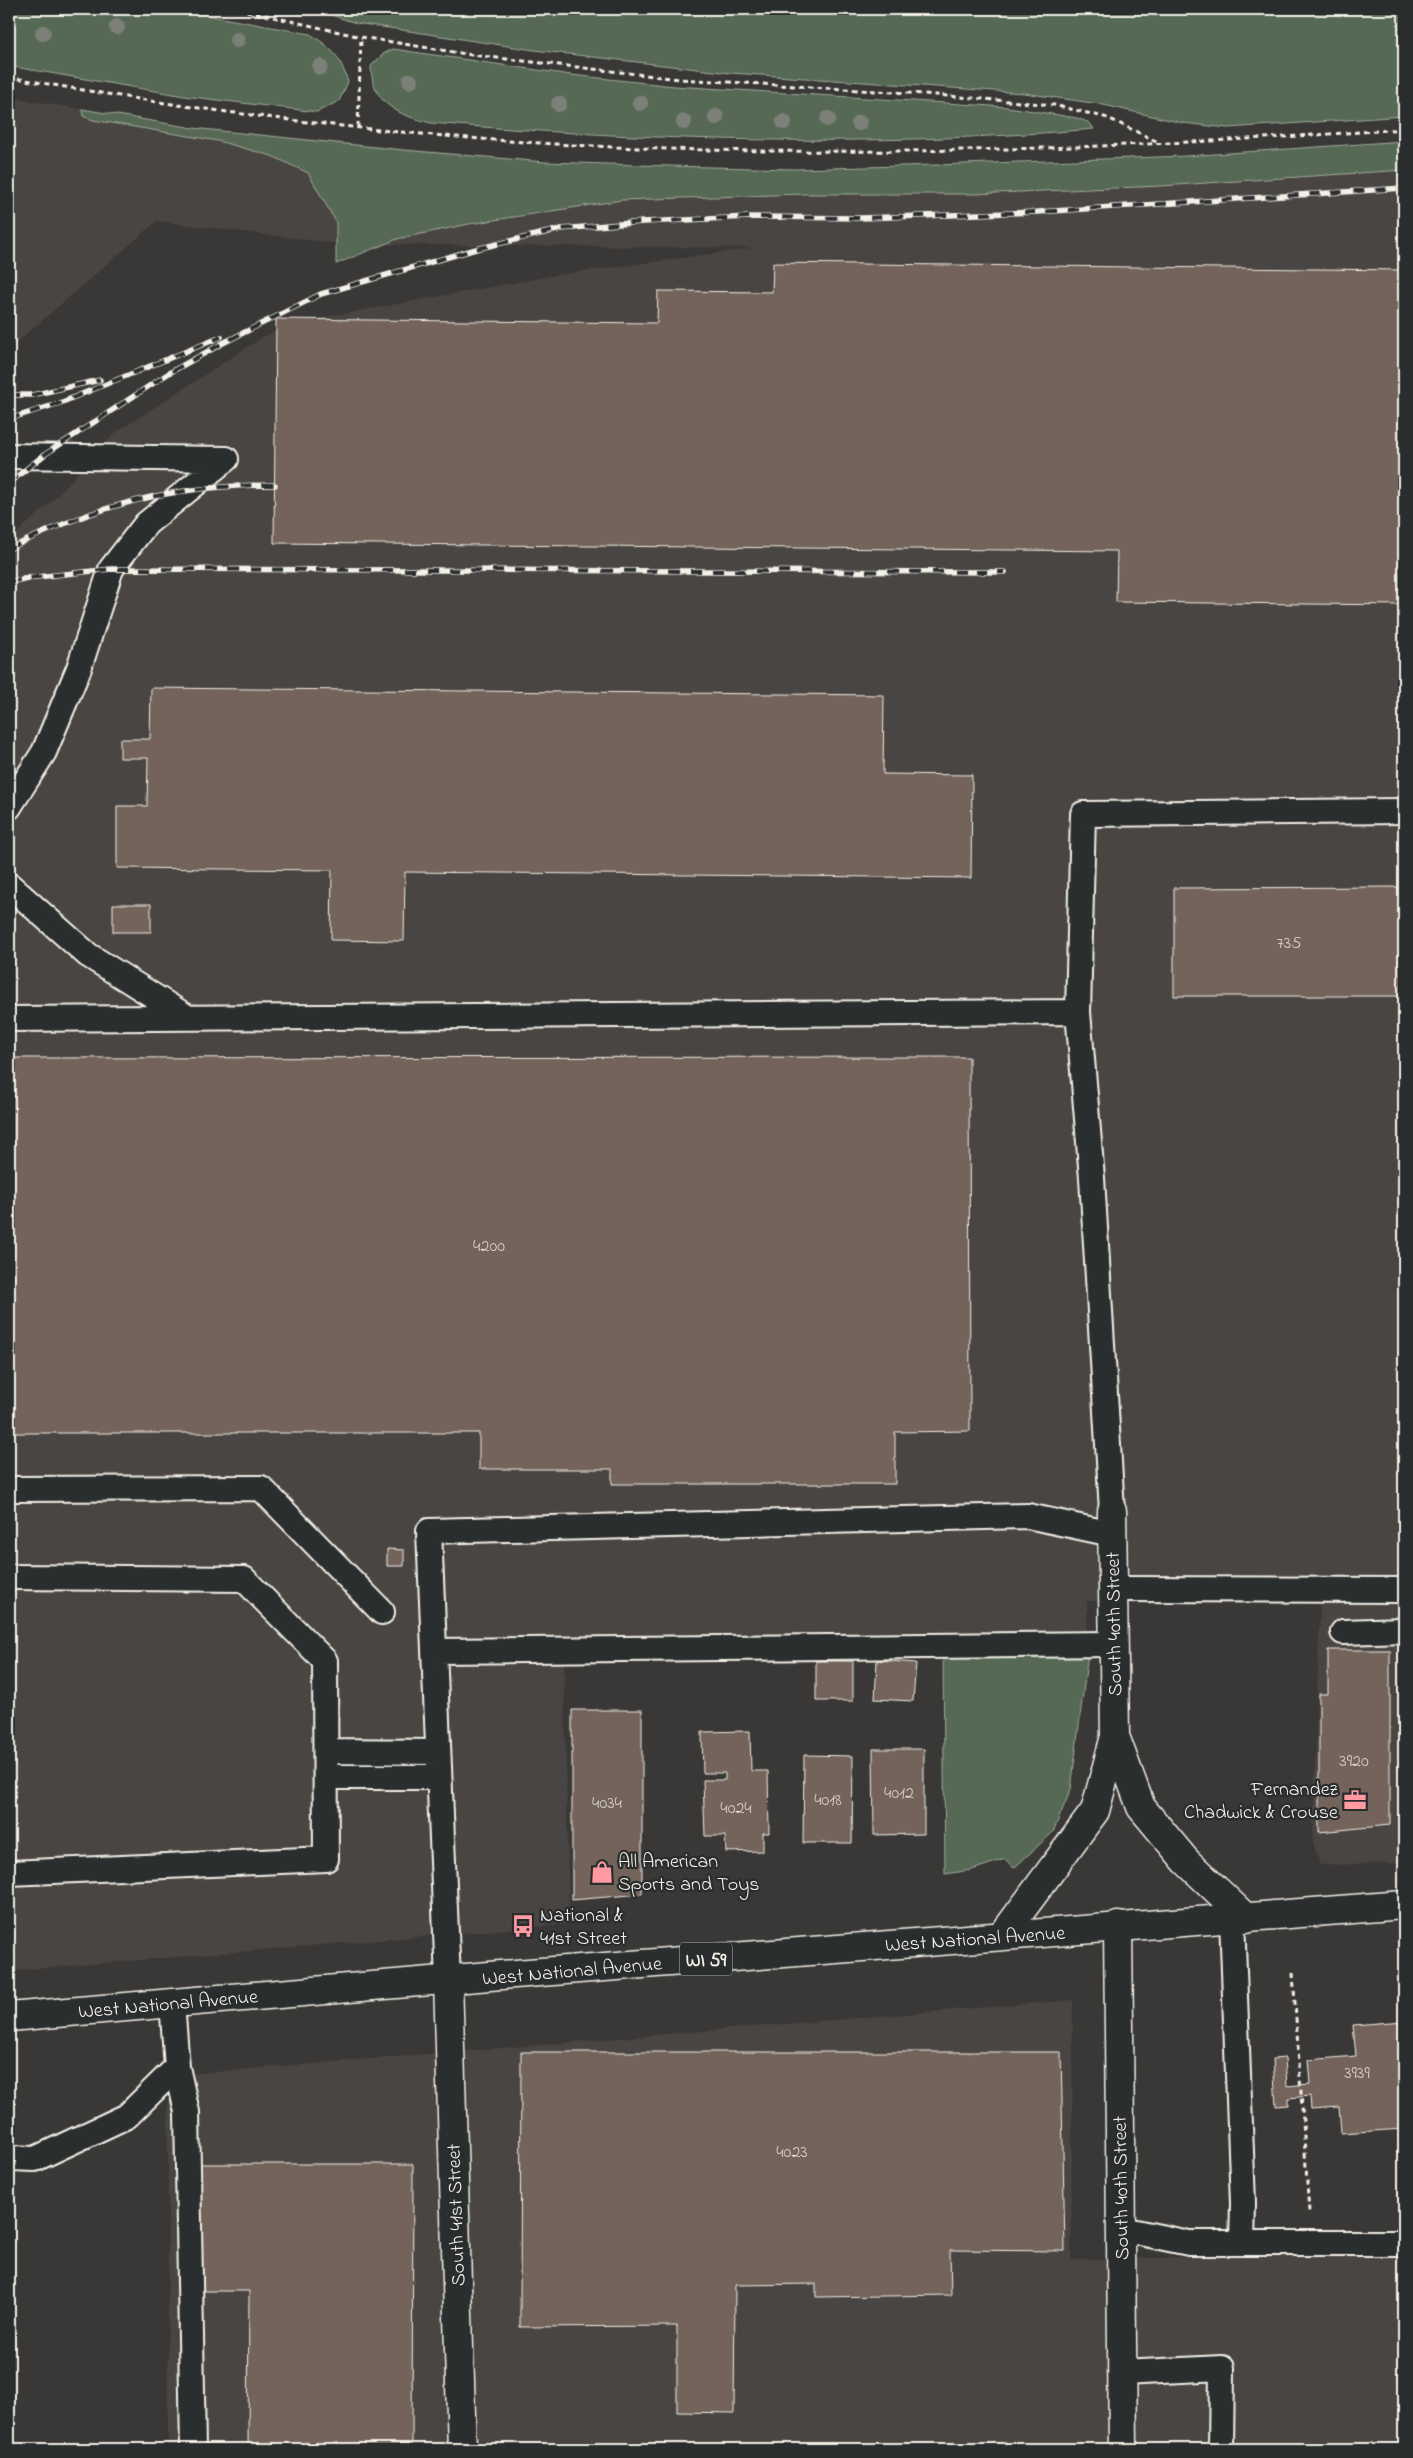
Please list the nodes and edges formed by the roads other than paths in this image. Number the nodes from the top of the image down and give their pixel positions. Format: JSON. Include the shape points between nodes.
{"nodes":[{"id":1,"x":9,"y":456,"type":"edge"},
{"id":2,"x":9,"y":807,"type":"edge"},
{"id":3,"x":1404,"y":811,"type":"edge"},
{"id":4,"x":9,"y":884,"type":"edge"},
{"id":5,"x":1078,"y":1012,"type":"junction"},
{"id":6,"x":188,"y":1018,"type":"junction"},
{"id":7,"x":9,"y":1019,"type":"edge"},
{"id":8,"x":9,"y":1489,"type":"edge"},
{"id":9,"x":1112,"y":1522,"type":"junction"},
{"id":10,"x":9,"y":1577,"type":"edge"},
{"id":11,"x":1113,"y":1589,"type":"junction"},
{"id":12,"x":1404,"y":1590,"type":"edge"},
{"id":13,"x":382,"y":1612,"type":"dead end"},
{"id":14,"x":1404,"y":1630,"type":"edge"},
{"id":15,"x":1343,"y":1632,"type":"dead end"},
{"id":16,"x":1114,"y":1644,"type":"junction"},
{"id":17,"x":434,"y":1651,"type":"junction"},
{"id":18,"x":1115,"y":1736,"type":"junction"},
{"id":19,"x":326,"y":1751,"type":"junction"},
{"id":20,"x":438,"y":1752,"type":"junction"},
{"id":21,"x":326,"y":1777,"type":"junction"},
{"id":22,"x":439,"y":1777,"type":"junction"},
{"id":23,"x":9,"y":1874,"type":"edge"},
{"id":24,"x":1404,"y":1905,"type":"edge"},
{"id":25,"x":1239,"y":1918,"type":"junction"},
{"id":26,"x":1118,"y":1926,"type":"junction"},
{"id":27,"x":1003,"y":1935,"type":"junction"},
{"id":28,"x":448,"y":1980,"type":"junction"},
{"id":29,"x":172,"y":2003,"type":"junction"},
{"id":30,"x":9,"y":2017,"type":"edge"},
{"id":31,"x":177,"y":2066,"type":"junction"},
{"id":32,"x":9,"y":2158,"type":"edge"},
{"id":33,"x":1121,"y":2229,"type":"junction"},
{"id":34,"x":1242,"y":2243,"type":"junction"},
{"id":35,"x":1404,"y":2243,"type":"edge"},
{"id":36,"x":1122,"y":2373,"type":"junction"},
{"id":37,"x":193,"y":2449,"type":"edge"},
{"id":38,"x":462,"y":2449,"type":"edge"},
{"id":39,"x":1123,"y":2449,"type":"edge"},
{"id":40,"x":1222,"y":2449,"type":"edge"}],
"edges":[{"from":1,"to":2,"type":"lane","via":[[226,459],[146,524],[111,570],[79,668],[44,752]]},
{"from":3,"to":5,"type":"lane","via":[[1083,814]]},
{"from":4,"to":6,"type":"lane","via":[[88,955]]},
{"from":5,"to":6,"type":"lane"},
{"from":5,"to":9,"type":"lane","via":[[1092,1178]]},
{"from":6,"to":7,"type":"lane"},
{"from":8,"to":13,"type":"lane","via":[[261,1488]]},
{"from":9,"to":11,"type":"street","name":"South 40th Street"},
{"from":9,"to":17,"type":"lane","via":[[1028,1516],[429,1531]]},
{"from":10,"to":19,"type":"lane","via":[[244,1579],[325,1661]]},
{"from":11,"to":12,"type":"lane"},
{"from":11,"to":16,"type":"street","name":"South 40th Street"},
{"from":14,"to":15,"type":"lane"},
{"from":16,"to":17,"type":"lane"},
{"from":16,"to":18,"type":"street","name":"South 40th Street"},
{"from":17,"to":20,"type":"lane"},
{"from":18,"to":25,"type":"street","name":"South 40th Street","via":[[1140,1807]]},
{"from":18,"to":27,"type":"street","name":"South 40th Street","via":[[1095,1811]]},
{"from":19,"to":20,"type":"lane"},
{"from":19,"to":21,"type":"lane"},
{"from":20,"to":22,"type":"lane"},
{"from":21,"to":22,"type":"lane"},
{"from":21,"to":23,"type":"lane","via":[[326,1859]]},
{"from":22,"to":28,"type":"lane"},
{"from":24,"to":25,"type":"street","name":"West National Avenue","number":"WI 59"},
{"from":25,"to":26,"type":"street","name":"West National Avenue","number":"WI 59"},
{"from":25,"to":34,"type":"lane"},
{"from":26,"to":27,"type":"street","name":"West National Avenue","number":"WI 59"},
{"from":26,"to":33,"type":"street","name":"South 40th Street"},
{"from":27,"to":28,"type":"street","name":"West National Avenue","number":"WI 59"},
{"from":28,"to":29,"type":"street","name":"West National Avenue","number":"WI 59"},
{"from":28,"to":38,"type":"street","name":"South 41st Street"},
{"from":29,"to":30,"type":"street","name":"West National Avenue","number":"WI 59"},
{"from":29,"to":31,"type":"lane"},
{"from":31,"to":32,"type":"lane","via":[[126,2116],[34,2159]]},
{"from":31,"to":37,"type":"lane","via":[[187,2112]]},
{"from":33,"to":34,"type":"lane","via":[[1189,2243]]},
{"from":33,"to":36,"type":"street","name":"South 40th Street"},
{"from":34,"to":35,"type":"lane"},
{"from":36,"to":39,"type":"street","name":"South 40th Street"},
{"from":36,"to":40,"type":"lane","via":[[1222,2368]]}]}
